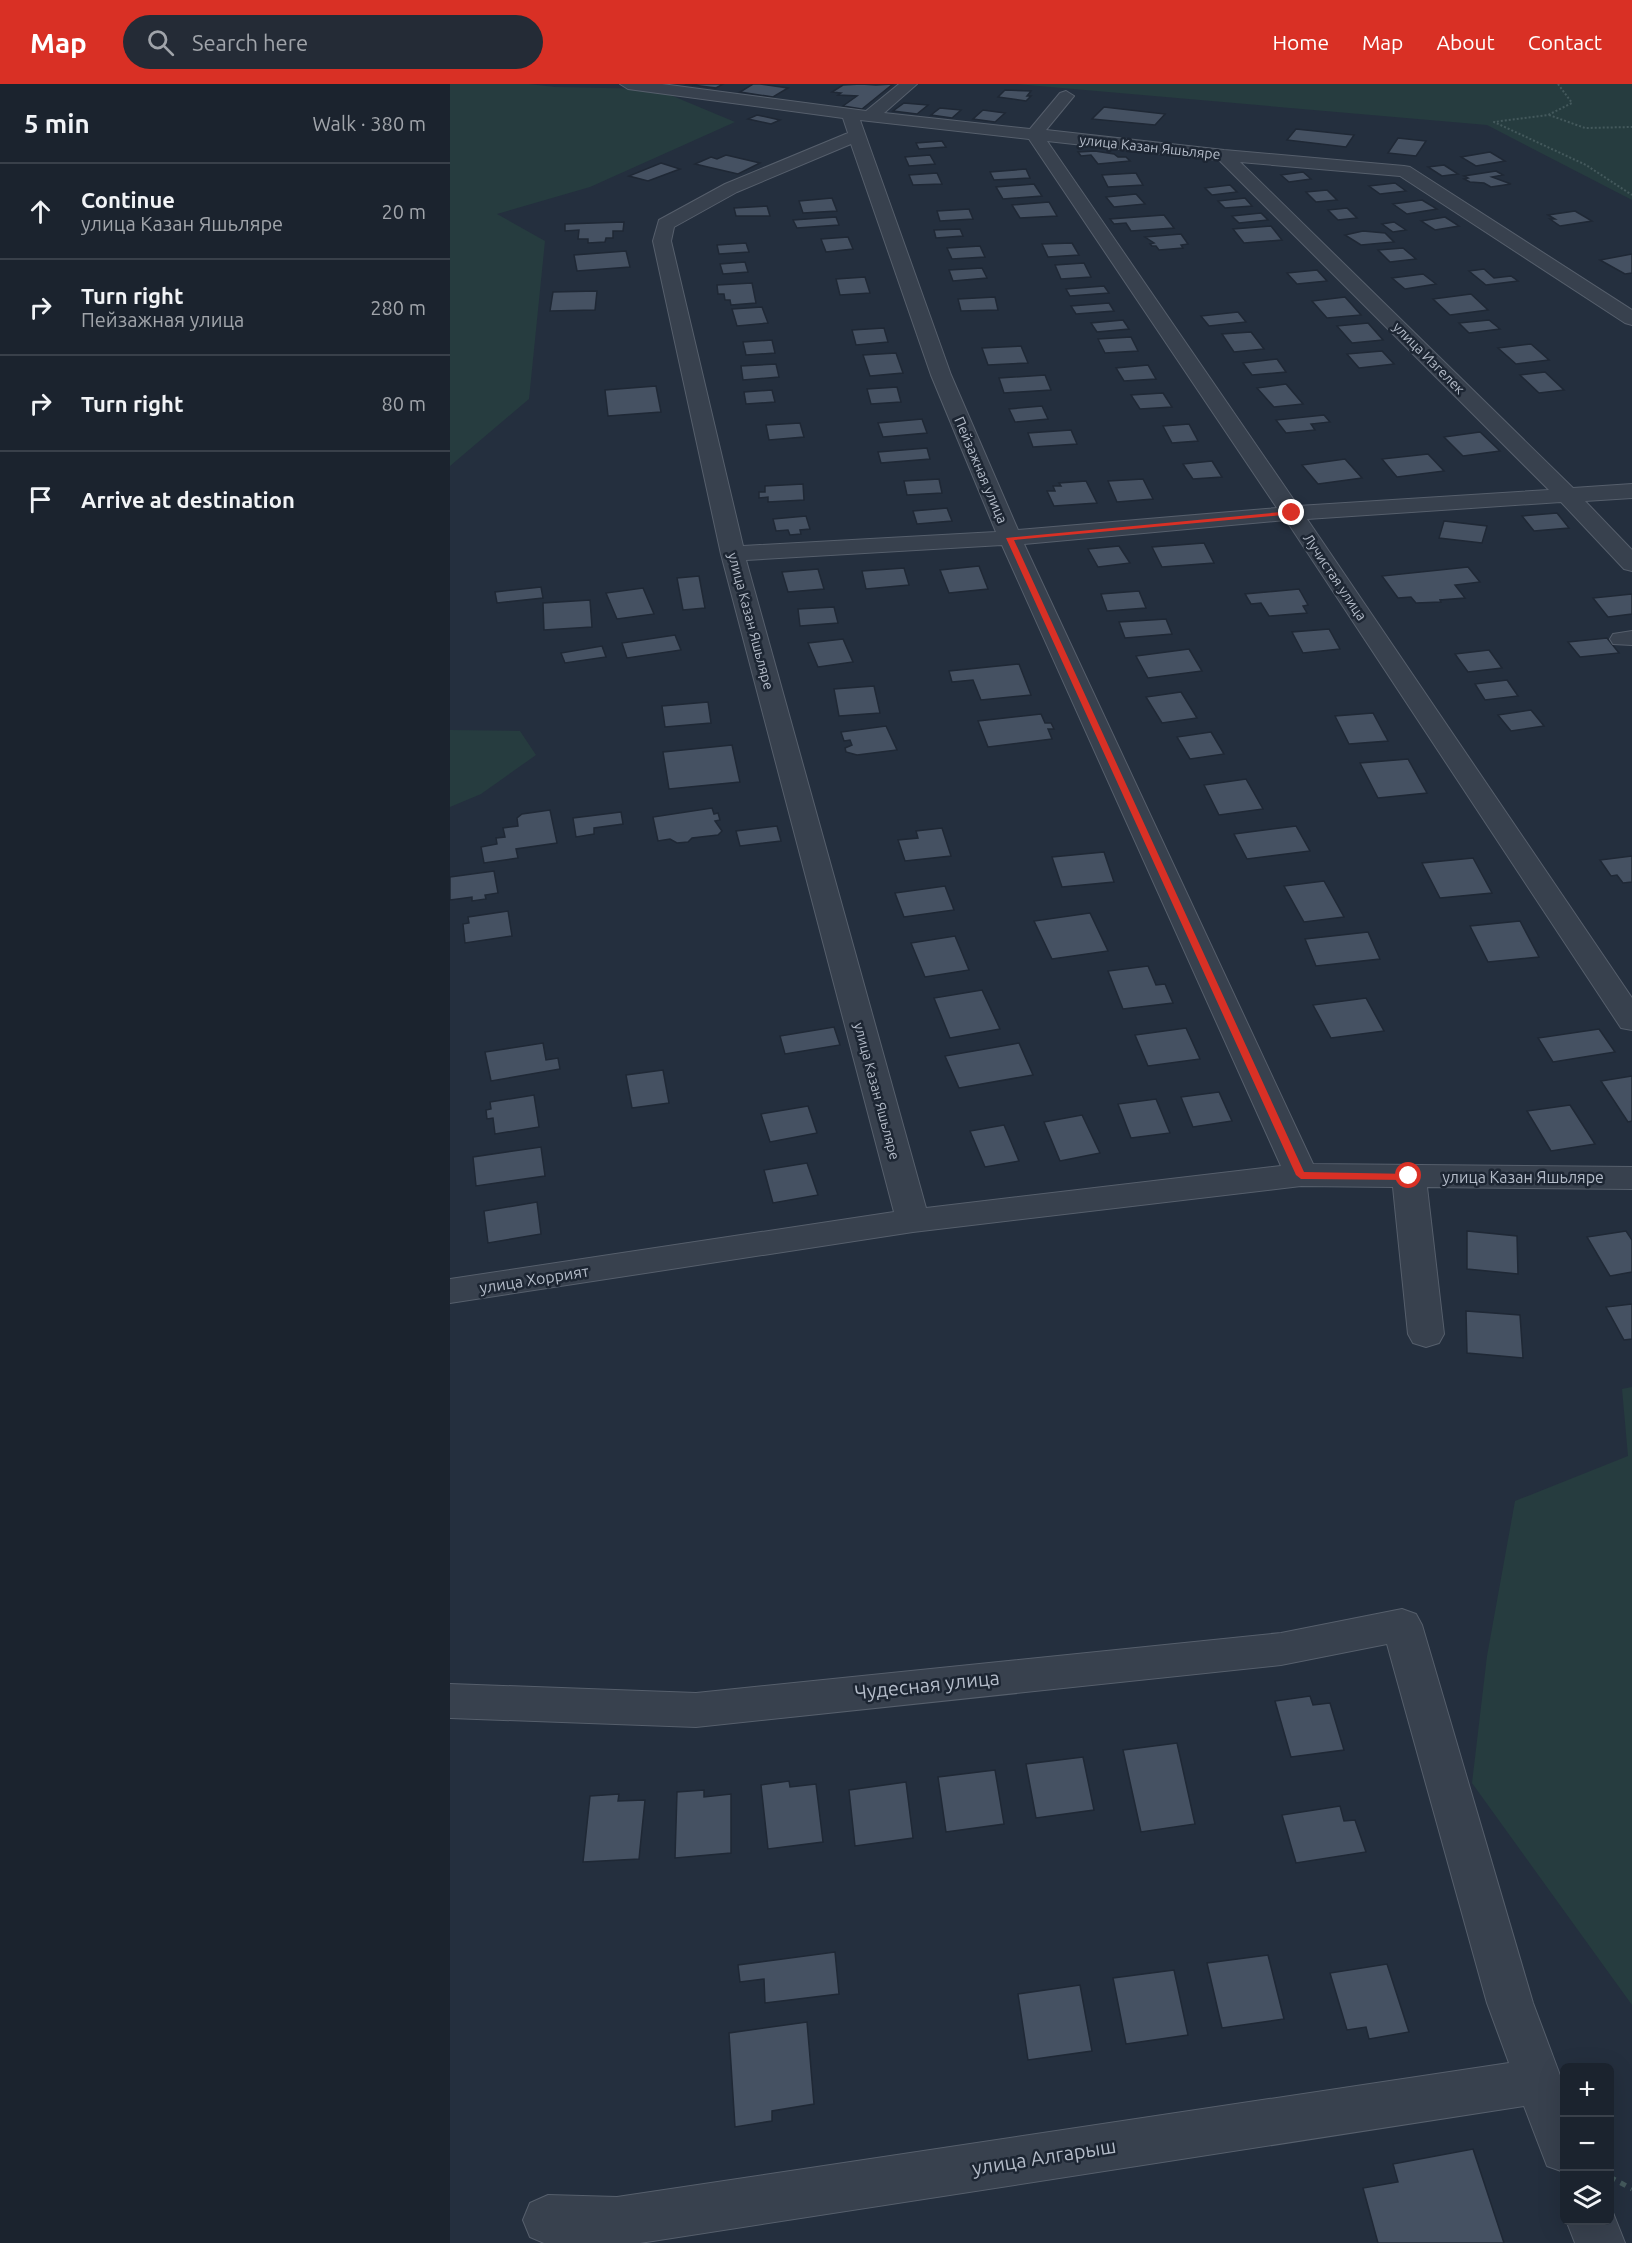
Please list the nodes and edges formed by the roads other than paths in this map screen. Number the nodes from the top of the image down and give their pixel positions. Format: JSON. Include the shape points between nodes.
{"nodes":[{"id":1,"x":628,"y":84,"type":"edge"},
{"id":2,"x":740,"y":84,"type":"edge"},
{"id":3,"x":909,"y":84,"type":"edge"},
{"id":4,"x":1066,"y":96,"type":"dead end"},
{"id":5,"x":716,"y":98,"type":"junction"},
{"id":6,"x":859,"y":122,"type":"junction"},
{"id":7,"x":1034,"y":134,"type":"junction"},
{"id":8,"x":1224,"y":154,"type":"junction"},
{"id":9,"x":1632,"y":319,"type":"edge"},
{"id":10,"x":1632,"y":491,"type":"edge"},
{"id":11,"x":1568,"y":496,"type":"junction"},
{"id":12,"x":1292,"y":513,"type":"junction"},
{"id":13,"x":1010,"y":538,"type":"junction"},
{"id":14,"x":733,"y":554,"type":"junction"},
{"id":15,"x":1632,"y":564,"type":"edge"},
{"id":16,"x":1632,"y":1022,"type":"edge"},
{"id":17,"x":1301,"y":1175,"type":"junction"},
{"id":18,"x":1409,"y":1176,"type":"junction"},
{"id":19,"x":1630,"y":1182,"type":"edge"},
{"id":20,"x":913,"y":1221,"type":"junction"},
{"id":21,"x":619,"y":1266,"type":"joint"},
{"id":22,"x":450,"y":1291,"type":"edge"},
{"id":23,"x":1426,"y":1334,"type":"dead end"},
{"id":24,"x":450,"y":1701,"type":"edge"},
{"id":25,"x":1539,"y":2081,"type":"junction"},
{"id":26,"x":1560,"y":2139,"type":"edge"},
{"id":27,"x":548,"y":2220,"type":"dead end"},
{"id":28,"x":1593,"y":2225,"type":"edge"},
{"id":29,"x":1599,"y":2243,"type":"edge"}],
"edges":[{"from":1,"to":5,"type":"street","name":"улица Казан Яшьляре"},
{"from":2,"to":5,"type":"street"},
{"from":3,"to":6,"type":"street"},
{"from":4,"to":7,"type":"street"},
{"from":5,"to":6,"type":"street","name":"улица Казан Яшьляре"},
{"from":6,"to":7,"type":"street","name":"улица Казан Яшьляре"},
{"from":6,"to":13,"type":"street","name":"Пейзажная улица","via":[[941,375]]},
{"from":6,"to":14,"type":"street","name":"улица Казан Яшьляре","via":[[665,224],[662,241]]},
{"from":7,"to":8,"type":"street","name":"улица Казан Яшьляре"},
{"from":7,"to":12,"type":"street","name":"Лучистая улица"},
{"from":8,"to":9,"type":"street","name":"улица Казан Яшьляре","via":[[1404,171]]},
{"from":8,"to":11,"type":"street","name":"улица Изгелек"},
{"from":10,"to":11,"type":"street"},
{"from":11,"to":12,"type":"street"},
{"from":11,"to":15,"type":"street","name":"улица Изгелек"},
{"from":12,"to":13,"type":"street"},
{"from":12,"to":16,"type":"street","name":"Лучистая улица"},
{"from":13,"to":14,"type":"street"},
{"from":13,"to":17,"type":"street","name":"Пейзажная улица"},
{"from":14,"to":20,"type":"street","name":"улица Казан Яшьляре"},
{"from":17,"to":18,"type":"street","name":"улица Казан Яшьляре"},
{"from":17,"to":20,"type":"street","name":"улица Казан Яшьляре"},
{"from":18,"to":19,"type":"street","name":"улица Казан Яшьляре"},
{"from":18,"to":23,"type":"street"},
{"from":20,"to":21,"type":"street","name":"улица Казан Яшьляре"},
{"from":21,"to":22,"type":"street","name":"улица Хоррият"},
{"from":24,"to":25,"type":"street","name":"Чудесная улица","via":[[696,1710],[1281,1649],[1402,1626],[1510,2003]]},
{"from":25,"to":26,"type":"street"},
{"from":25,"to":27,"type":"street","name":"улица Алгарыш","via":[[617,2222]]},
{"from":28,"to":29,"type":"street"}]}
